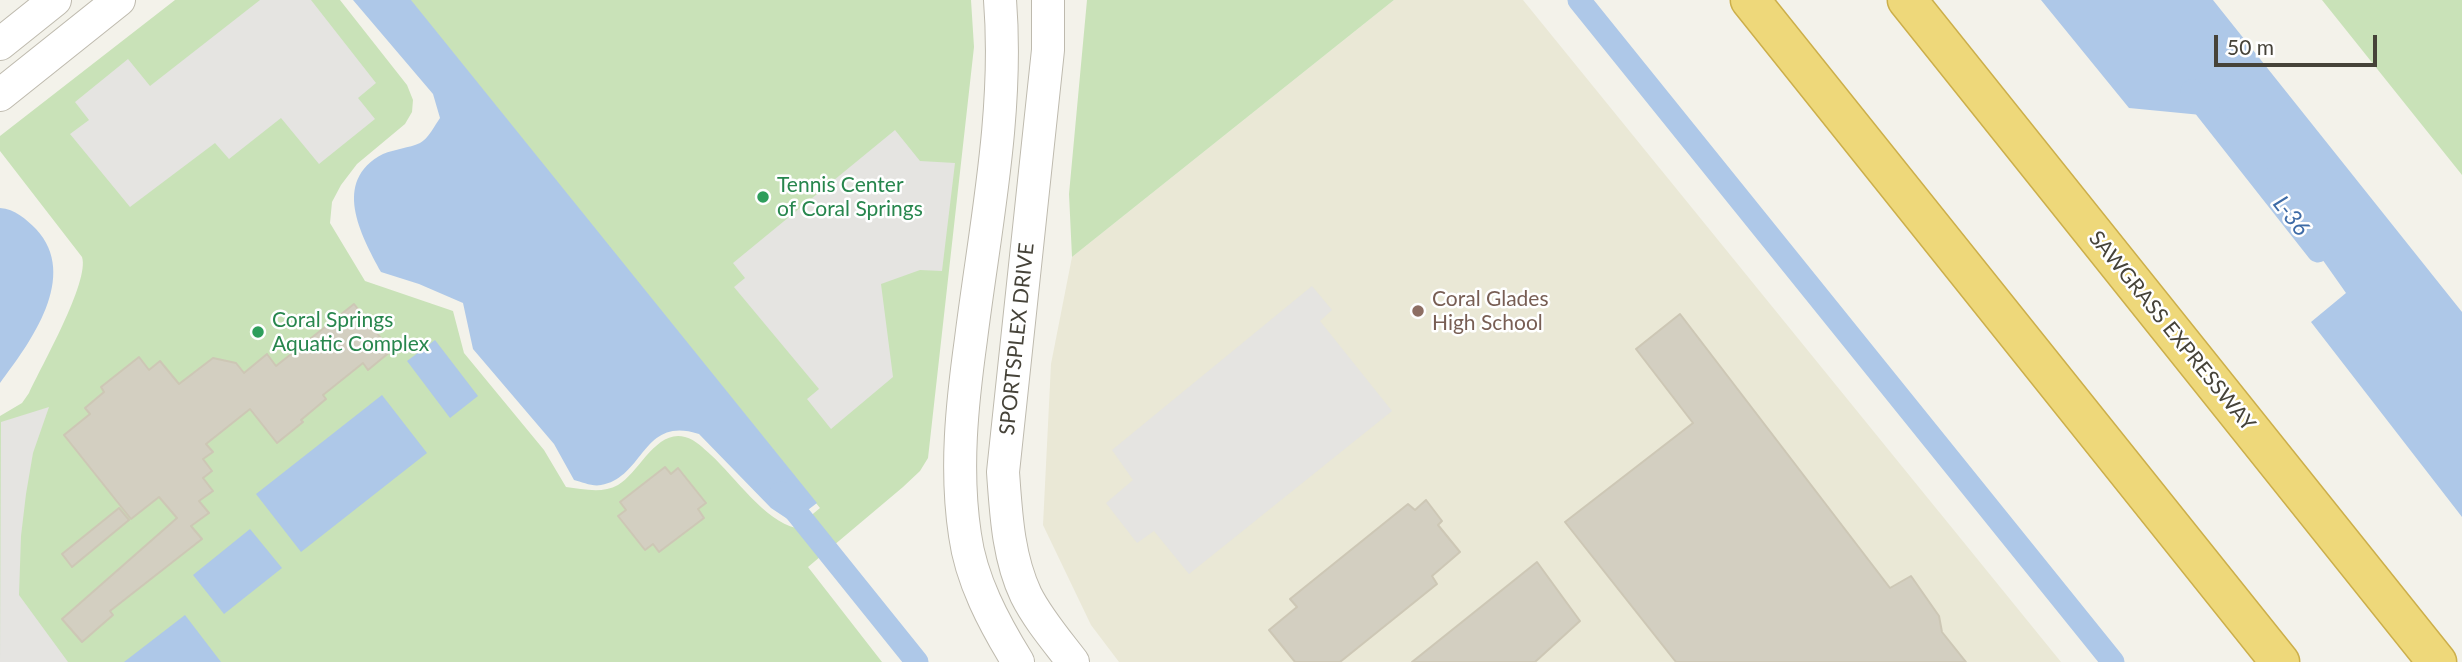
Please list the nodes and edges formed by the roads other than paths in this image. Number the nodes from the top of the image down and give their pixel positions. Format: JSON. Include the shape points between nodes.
{"nodes":[{"id":1,"x":55,"y":0,"type":"edge"},
{"id":2,"x":120,"y":0,"type":"edge"},
{"id":3,"x":1000,"y":0,"type":"edge"},
{"id":4,"x":1048,"y":0,"type":"edge"},
{"id":5,"x":1750,"y":0,"type":"edge"},
{"id":6,"x":1907,"y":0,"type":"edge"},
{"id":7,"x":0,"y":44,"type":"edge"},
{"id":8,"x":0,"y":95,"type":"edge"},
{"id":9,"x":1018,"y":662,"type":"edge"},
{"id":10,"x":1073,"y":662,"type":"edge"},
{"id":11,"x":2280,"y":662,"type":"edge"},
{"id":12,"x":2437,"y":662,"type":"edge"}],
"edges":[{"from":1,"to":7,"type":"street"},
{"from":2,"to":8,"type":"street"},
{"from":3,"to":9,"type":"street","name":"SPORTSPLEX DRIVE","via":[[1001,105],[963,397],[959,468],[965,537],[977,581]]},
{"from":4,"to":10,"type":"street","name":"SPORTSPLEX DRIVE","via":[[1048,50],[1003,472],[1013,556],[1026,594]]},
{"from":5,"to":11,"type":"highway"},
{"from":6,"to":12,"type":"highway","name":"SAWGRASS EXPRESSWAY"}]}
